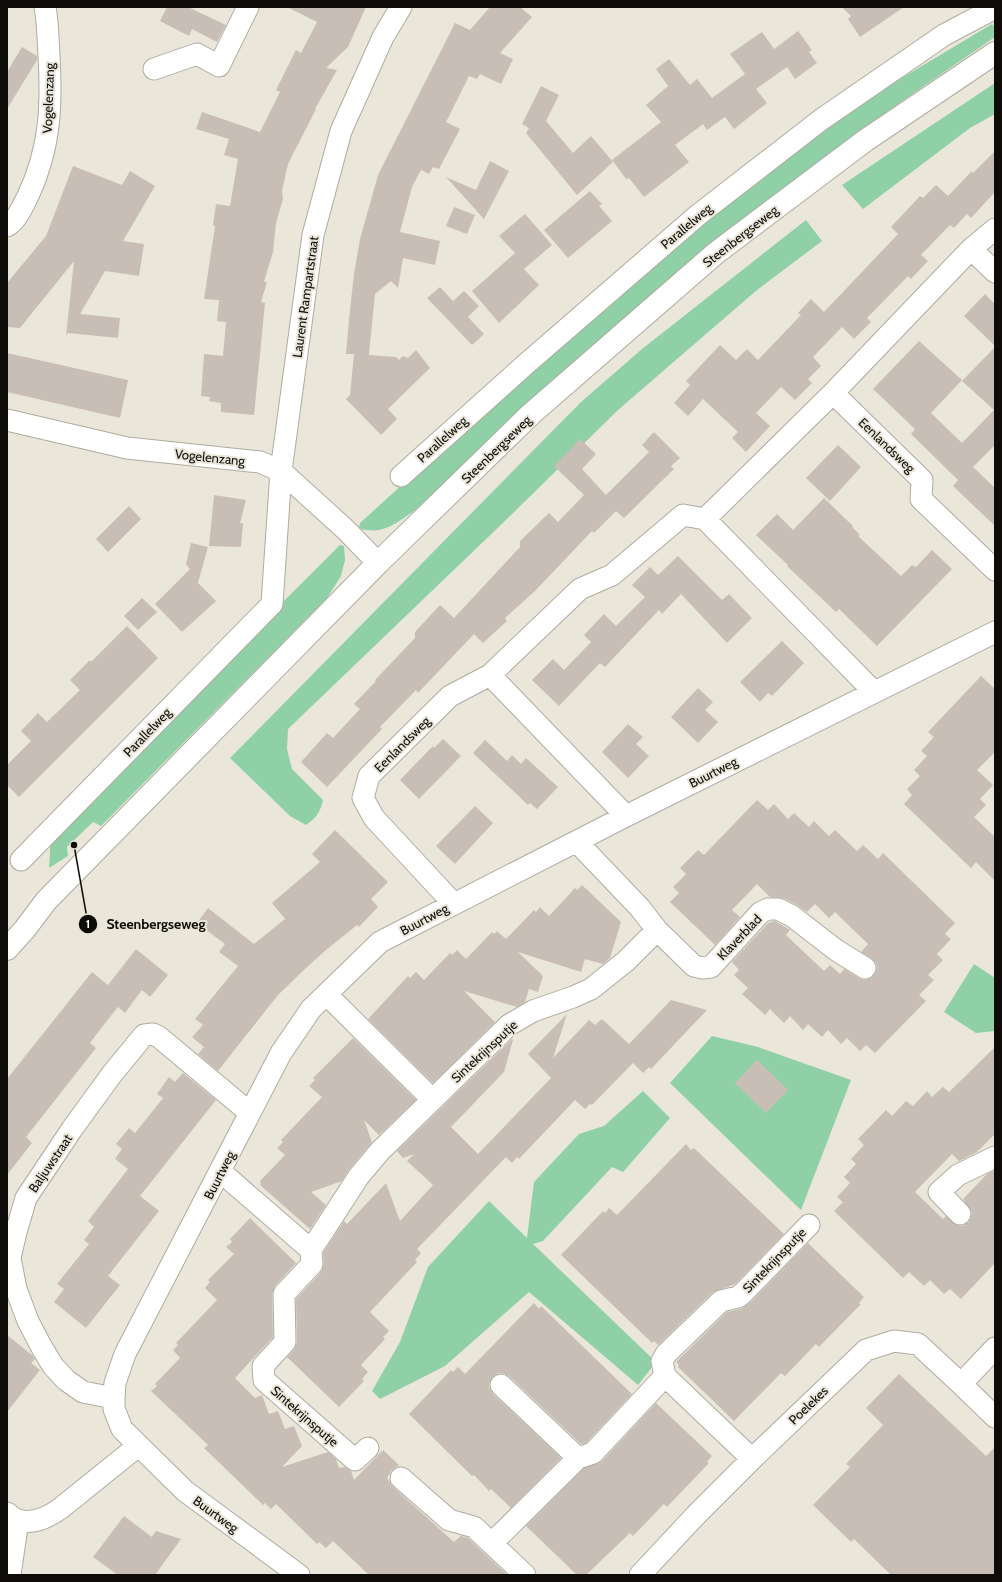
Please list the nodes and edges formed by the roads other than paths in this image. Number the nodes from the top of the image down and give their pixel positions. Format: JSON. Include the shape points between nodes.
{"nodes":[{"id":1,"x":45,"y":7,"type":"edge"},
{"id":2,"x":248,"y":7,"type":"edge"},
{"id":3,"x":401,"y":7,"type":"edge"},
{"id":4,"x":995,"y":8,"type":"edge"},
{"id":5,"x":970,"y":13,"type":"edge"},
{"id":6,"x":995,"y":53,"type":"edge"},
{"id":7,"x":154,"y":69,"type":"dead end"},
{"id":8,"x":7,"y":226,"type":"edge"},
{"id":9,"x":995,"y":229,"type":"edge"},
{"id":10,"x":971,"y":249,"type":"junction"},
{"id":11,"x":995,"y":272,"type":"edge"},
{"id":12,"x":833,"y":393,"type":"junction"},
{"id":13,"x":7,"y":420,"type":"edge"},
{"id":14,"x":281,"y":471,"type":"junction"},
{"id":15,"x":400,"y":476,"type":"dead end"},
{"id":16,"x":705,"y":519,"type":"junction"},
{"id":17,"x":378,"y":563,"type":"junction"},
{"id":18,"x":995,"y":570,"type":"edge"},
{"id":19,"x":272,"y":604,"type":"joint"},
{"id":20,"x":995,"y":632,"type":"edge"},
{"id":21,"x":490,"y":675,"type":"junction"},
{"id":22,"x":874,"y":692,"type":"junction"},
{"id":23,"x":626,"y":816,"type":"junction"},
{"id":24,"x":577,"y":842,"type":"junction"},
{"id":25,"x":21,"y":860,"type":"dead end"},
{"id":26,"x":46,"y":901,"type":"junction"},
{"id":27,"x":453,"y":903,"type":"junction"},
{"id":28,"x":7,"y":927,"type":"edge"},
{"id":29,"x":657,"y":930,"type":"junction"},
{"id":30,"x":7,"y":949,"type":"edge"},
{"id":31,"x":865,"y":968,"type":"dead end"},
{"id":32,"x":326,"y":994,"type":"junction"},
{"id":33,"x":432,"y":1099,"type":"junction"},
{"id":34,"x":250,"y":1113,"type":"junction"},
{"id":35,"x":995,"y":1157,"type":"edge"},
{"id":36,"x":221,"y":1172,"type":"junction"},
{"id":37,"x":960,"y":1214,"type":"dead end"},
{"id":38,"x":808,"y":1225,"type":"dead end"},
{"id":39,"x":311,"y":1250,"type":"junction"},
{"id":40,"x":995,"y":1348,"type":"edge"},
{"id":41,"x":665,"y":1376,"type":"junction"},
{"id":42,"x":961,"y":1384,"type":"junction"},
{"id":43,"x":501,"y":1385,"type":"dead end"},
{"id":44,"x":114,"y":1398,"type":"junction"},
{"id":45,"x":995,"y":1417,"type":"edge"},
{"id":46,"x":138,"y":1446,"type":"junction"},
{"id":47,"x":368,"y":1448,"type":"dead end"},
{"id":48,"x":578,"y":1458,"type":"junction"},
{"id":49,"x":752,"y":1459,"type":"junction"},
{"id":50,"x":401,"y":1478,"type":"dead end"},
{"id":51,"x":12,"y":1516,"type":"edge"},
{"id":52,"x":492,"y":1543,"type":"junction"},
{"id":53,"x":10,"y":1575,"type":"edge"},
{"id":54,"x":299,"y":1575,"type":"edge"},
{"id":55,"x":525,"y":1575,"type":"edge"},
{"id":56,"x":640,"y":1575,"type":"edge"}],
"edges":[{"from":1,"to":8,"type":"street","name":"Vogelenzang","via":[[51,85],[49,129],[37,176],[19,215]]},
{"from":2,"to":7,"type":"street","via":[[218,66],[197,54]]},
{"from":3,"to":14,"type":"street","name":"Laurent Rampartstraat","via":[[383,37],[341,131],[313,235]]},
{"from":4,"to":5,"type":"street","name":"Parallelweg"},
{"from":5,"to":15,"type":"street","name":"Parallelweg","via":[[944,36],[822,118],[698,215]]},
{"from":6,"to":17,"type":"main road","name":"Steenbergseweg","via":[[866,140],[716,253],[531,414]]},
{"from":9,"to":10,"type":"street"},
{"from":10,"to":11,"type":"street"},
{"from":10,"to":12,"type":"street"},
{"from":12,"to":16,"type":"street"},
{"from":12,"to":18,"type":"street","name":"Eenlandsweg","via":[[922,480],[921,499]]},
{"from":13,"to":14,"type":"street","name":"Vogelenzang","via":[[127,448],[260,462]]},
{"from":14,"to":17,"type":"street","name":"Vogelenzang"},
{"from":14,"to":19,"type":"street","name":"Laurent Rampartstraat"},
{"from":16,"to":21,"type":"street","name":"Eenlandsweg","via":[[682,515],[612,575],[580,589]]},
{"from":16,"to":22,"type":"street"},
{"from":17,"to":26,"type":"main road","name":"Steenbergseweg"},
{"from":19,"to":25,"type":"street","name":"Parallelweg"},
{"from":20,"to":22,"type":"street","name":"Buurtweg"},
{"from":21,"to":23,"type":"street"},
{"from":21,"to":27,"type":"street","name":"Eenlandsweg","via":[[450,696],[369,776],[363,798],[374,818]]},
{"from":22,"to":23,"type":"street","name":"Buurtweg"},
{"from":23,"to":24,"type":"street","name":"Buurtweg"},
{"from":24,"to":27,"type":"street","name":"Buurtweg"},
{"from":24,"to":29,"type":"street","name":"Klaverblad","via":[[640,908]]},
{"from":26,"to":28,"type":"main road","name":"Steenbergseweg"},
{"from":26,"to":30,"type":"main road","name":"Steenbergseweg"},
{"from":27,"to":32,"type":"street","name":"Buurtweg","via":[[380,942]]},
{"from":29,"to":31,"type":"street","name":"Klaverblad","via":[[694,966],[711,967],[760,913],[768,909],[778,909],[792,916],[836,950]]},
{"from":29,"to":33,"type":"street","name":"Sintekrijnsputje","via":[[620,966],[591,989],[533,1011],[509,1025]]},
{"from":32,"to":33,"type":"street"},
{"from":32,"to":34,"type":"street","name":"Buurtweg","via":[[311,1009],[281,1053]]},
{"from":33,"to":39,"type":"street","name":"Sintekrijnsputje","via":[[359,1176]]},
{"from":34,"to":36,"type":"street","name":"Buurtweg"},
{"from":34,"to":44,"type":"street","name":"Baljuwstraat","via":[[158,1037],[153,1034],[144,1035],[103,1086],[26,1198],[10,1258],[16,1289],[28,1322],[53,1366],[66,1380],[83,1392]]},
{"from":35,"to":37,"type":"street","via":[[958,1175],[939,1192]]},
{"from":36,"to":39,"type":"street"},
{"from":36,"to":44,"type":"street","name":"Buurtweg","via":[[125,1354],[115,1383]]},
{"from":38,"to":41,"type":"street","name":"Sintekrijnsputje","via":[[743,1293],[738,1297],[721,1301],[666,1354],[662,1361]]},
{"from":39,"to":47,"type":"street","name":"Sintekrijnsputje","via":[[312,1264],[284,1294],[285,1342],[263,1366],[264,1380],[356,1460]]},
{"from":40,"to":42,"type":"street"},
{"from":41,"to":48,"type":"street","via":[[593,1453]]},
{"from":41,"to":49,"type":"street"},
{"from":42,"to":45,"type":"street","name":"Poelekes"},
{"from":42,"to":49,"type":"street","name":"Poelekes","via":[[918,1344],[894,1341],[866,1350]]},
{"from":43,"to":48,"type":"street"},
{"from":44,"to":46,"type":"street","name":"Buurtweg","via":[[114,1410],[122,1428]]},
{"from":46,"to":51,"type":"street","via":[[48,1517],[32,1521]]},
{"from":46,"to":54,"type":"street","name":"Buurtweg","via":[[185,1491]]},
{"from":48,"to":52,"type":"street"},
{"from":49,"to":56,"type":"street","name":"Poelekes"},
{"from":50,"to":52,"type":"street","via":[[449,1520],[474,1527]]},
{"from":51,"to":53,"type":"street"},
{"from":52,"to":55,"type":"street"}]}
